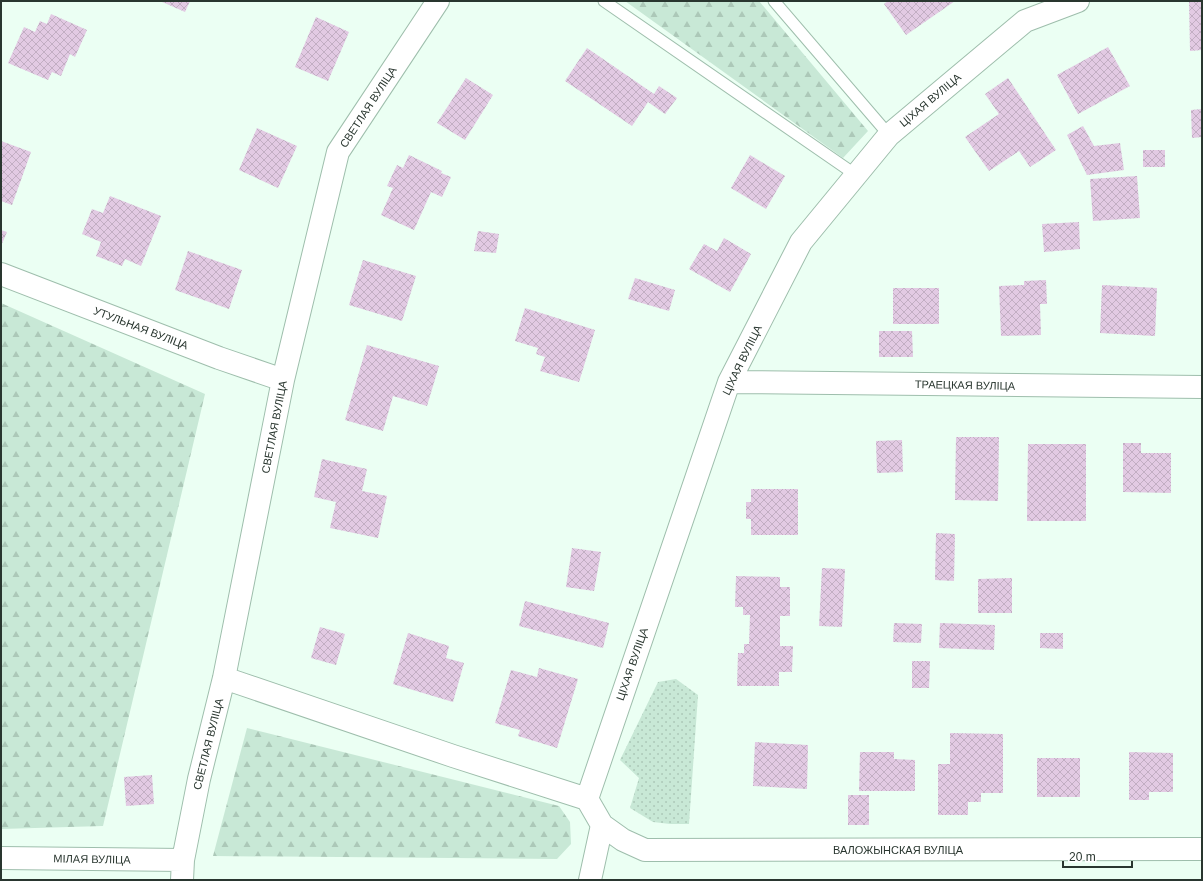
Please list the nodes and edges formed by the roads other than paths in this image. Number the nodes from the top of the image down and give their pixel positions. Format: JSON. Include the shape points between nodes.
{"nodes":[{"id":1,"x":438,"y":1,"type":"edge"},
{"id":2,"x":604,"y":1,"type":"edge"},
{"id":3,"x":774,"y":1,"type":"edge"},
{"id":4,"x":1078,"y":1,"type":"edge"},
{"id":5,"x":889,"y":135,"type":"junction"},
{"id":6,"x":856,"y":175,"type":"junction"},
{"id":7,"x":1,"y":274,"type":"edge"},
{"id":8,"x":283,"y":380,"type":"junction"},
{"id":9,"x":729,"y":382,"type":"junction"},
{"id":10,"x":1202,"y":387,"type":"edge"},
{"id":11,"x":224,"y":678,"type":"junction"},
{"id":12,"x":586,"y":799,"type":"junction"},
{"id":13,"x":602,"y":825,"type":"junction"},
{"id":14,"x":1202,"y":850,"type":"edge"},
{"id":15,"x":1,"y":858,"type":"edge"},
{"id":16,"x":183,"y":870,"type":"edge"},
{"id":17,"x":590,"y":880,"type":"edge"}],
"edges":[{"from":1,"to":8,"type":"street","name":"СВЕТЛАЯ ВУЛІЦА","via":[[338,152]]},
{"from":2,"to":6,"type":"lane"},
{"from":3,"to":5,"type":"lane"},
{"from":4,"to":5,"type":"street","name":"ЦІХАЯ ВУЛІЦА","via":[[1026,21]]},
{"from":5,"to":6,"type":"street","name":"ЦІХАЯ ВУЛІЦА"},
{"from":6,"to":9,"type":"street","name":"ЦІХАЯ ВУЛІЦА","via":[[801,242]]},
{"from":7,"to":8,"type":"street","name":"УТУЛЬНАЯ ВУЛІЦА"},
{"from":8,"to":11,"type":"street","name":"СВЕТЛАЯ ВУЛІЦА"},
{"from":9,"to":10,"type":"street","name":"ТРАЕЦКАЯ ВУЛІЦА"},
{"from":9,"to":12,"type":"street","name":"ЦІХАЯ ВУЛІЦА"},
{"from":11,"to":12,"type":"street"},
{"from":11,"to":16,"type":"street","name":"СВЕТЛАЯ ВУЛІЦА","via":[[199,779]]},
{"from":12,"to":13,"type":"street"},
{"from":13,"to":14,"type":"street","name":"ВАЛОЖЫНСКАЯ ВУЛІЦА","via":[[623,840],[645,850]]},
{"from":13,"to":17,"type":"street"},
{"from":15,"to":16,"type":"street","name":"МІЛАЯ ВУЛІЦА"}]}
